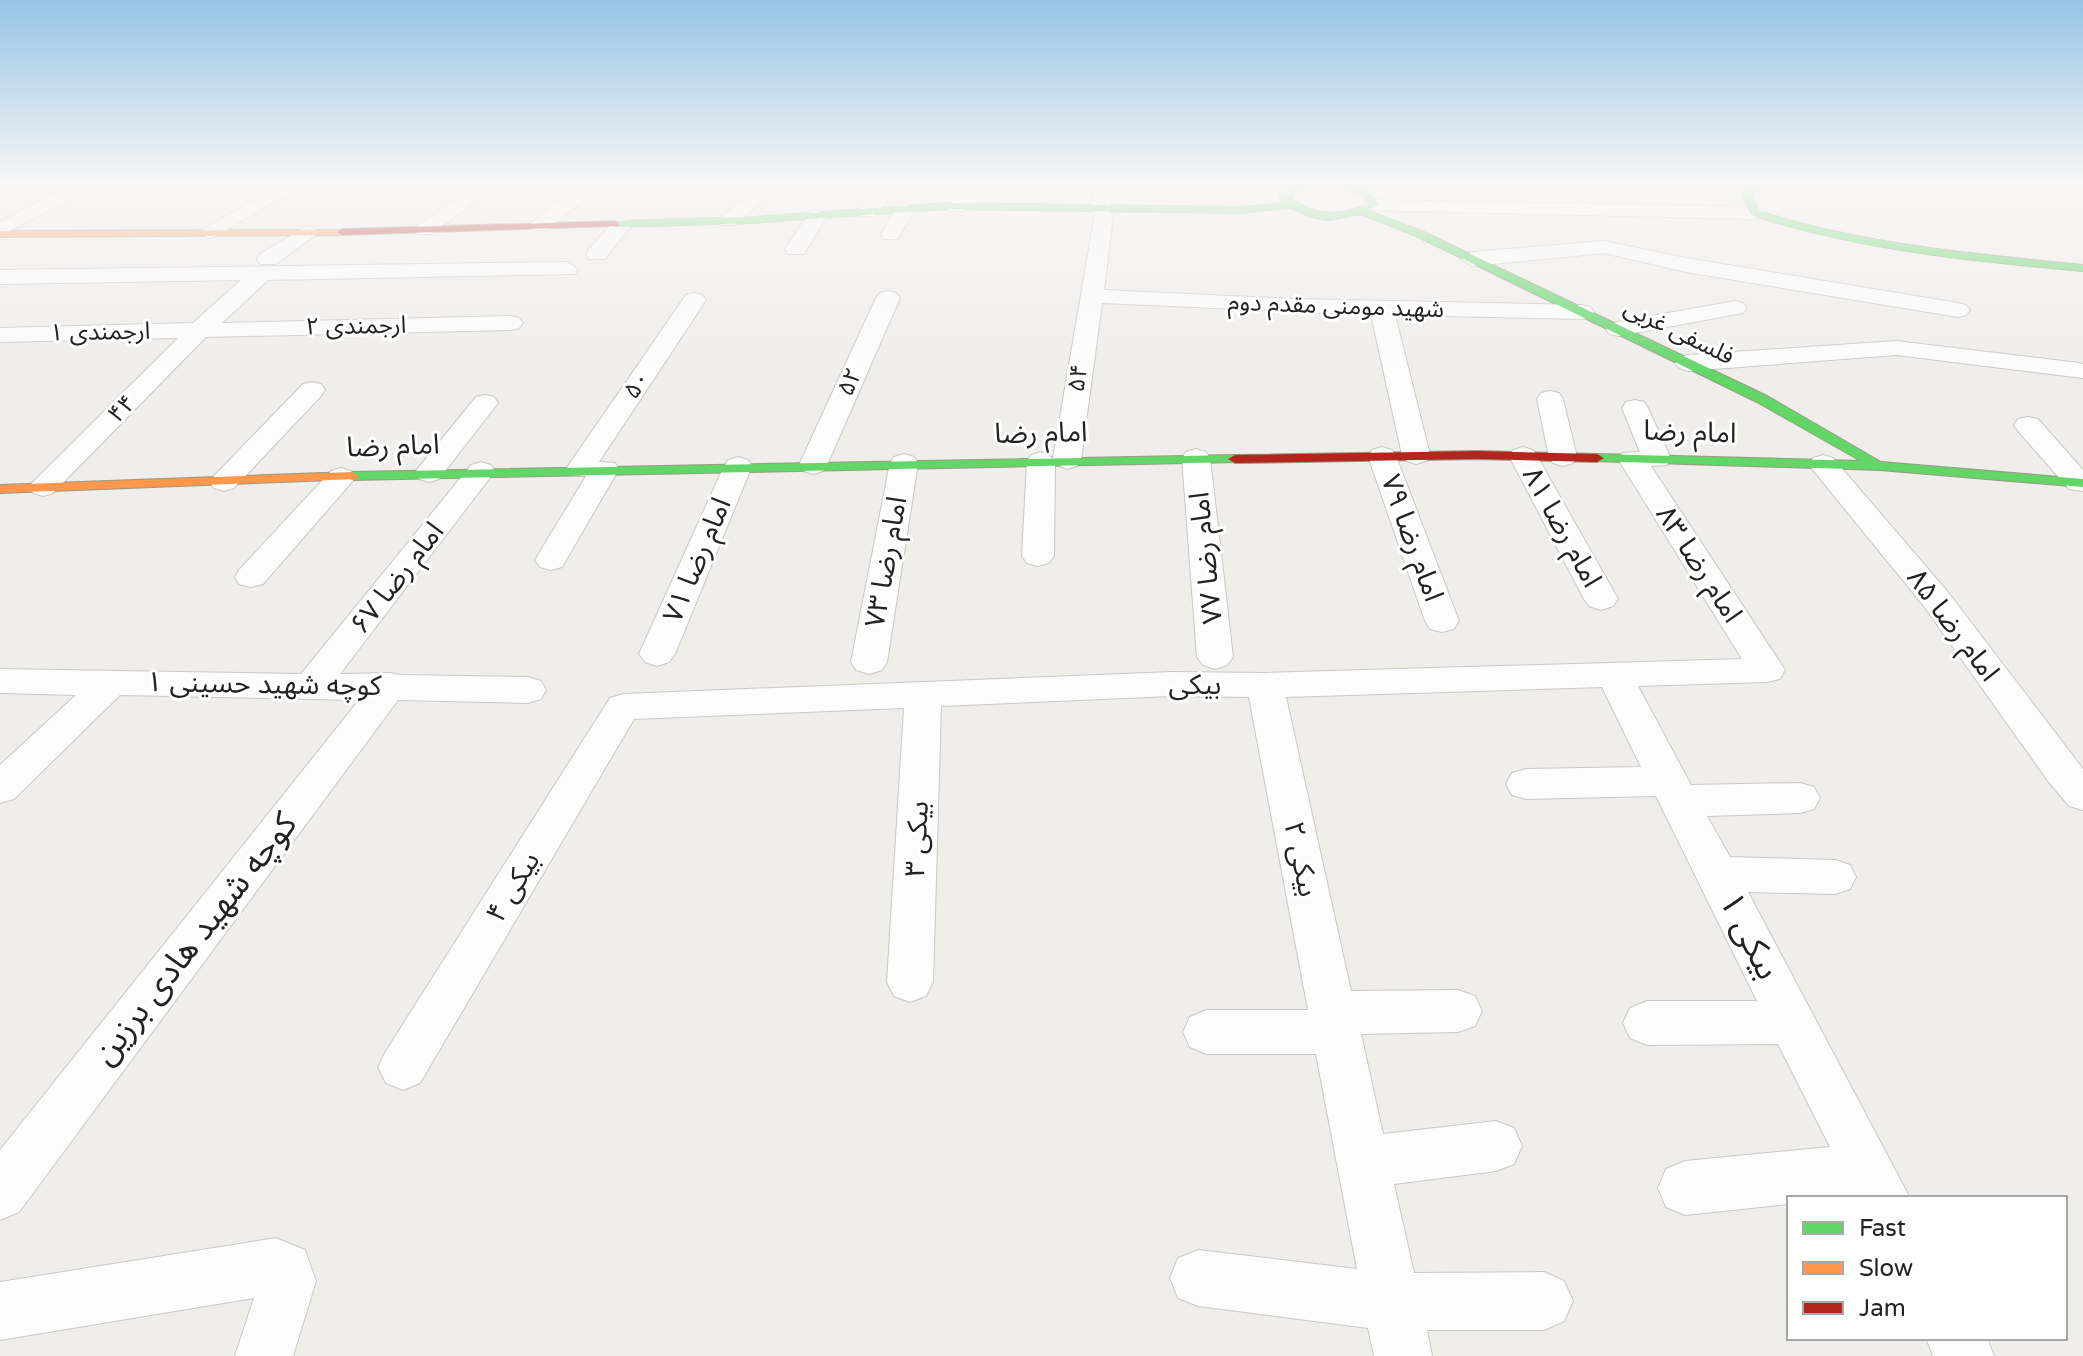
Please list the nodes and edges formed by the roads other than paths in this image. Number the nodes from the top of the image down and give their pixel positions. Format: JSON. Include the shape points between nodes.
{"nodes":[{"id":1,"x":288,"y":247,"type":"edge"},
{"id":2,"x":603,"y":247,"type":"edge"},
{"id":3,"x":1097,"y":247,"type":"edge"},
{"id":4,"x":1452,"y":247,"type":"edge"},
{"id":5,"x":1601,"y":247,"type":"edge"},
{"id":6,"x":1605,"y":247,"type":"edge"},
{"id":7,"x":1881,"y":247,"type":"edge"},
{"id":8,"x":597,"y":254,"type":"dead end"},
{"id":9,"x":1472,"y":259,"type":"junction"},
{"id":10,"x":265,"y":266,"type":"junction"},
{"id":11,"x":2075,"y":267,"type":"edge"},
{"id":12,"x":567,"y":269,"type":"dead end"},
{"id":13,"x":0,"y":277,"type":"edge"},
{"id":14,"x":1090,"y":296,"type":"junction"},
{"id":15,"x":888,"y":298,"type":"dead end"},
{"id":16,"x":694,"y":300,"type":"dead end"},
{"id":17,"x":1381,"y":308,"type":"junction"},
{"id":18,"x":1735,"y":308,"type":"dead end"},
{"id":19,"x":1958,"y":310,"type":"dead end"},
{"id":20,"x":1582,"y":312,"type":"junction"},
{"id":21,"x":511,"y":323,"type":"dead end"},
{"id":22,"x":1618,"y":329,"type":"junction"},
{"id":23,"x":200,"y":330,"type":"junction"},
{"id":24,"x":0,"y":335,"type":"edge"},
{"id":25,"x":1688,"y":363,"type":"junction"},
{"id":26,"x":2079,"y":371,"type":"dead end"},
{"id":27,"x":312,"y":390,"type":"dead end"},
{"id":28,"x":1550,"y":399,"type":"dead end"},
{"id":29,"x":485,"y":403,"type":"dead end"},
{"id":30,"x":1635,"y":408,"type":"dead end"},
{"id":31,"x":2028,"y":425,"type":"dead end"},
{"id":32,"x":1416,"y":455,"type":"junction"},
{"id":33,"x":1382,"y":456,"type":"junction"},
{"id":34,"x":1523,"y":456,"type":"junction"},
{"id":35,"x":1563,"y":457,"type":"junction"},
{"id":36,"x":1196,"y":458,"type":"junction"},
{"id":37,"x":1644,"y":459,"type":"junction"},
{"id":38,"x":1054,"y":460,"type":"junction"},
{"id":39,"x":904,"y":463,"type":"junction"},
{"id":40,"x":1823,"y":464,"type":"junction"},
{"id":41,"x":813,"y":465,"type":"junction"},
{"id":42,"x":738,"y":466,"type":"junction"},
{"id":43,"x":1880,"y":466,"type":"junction"},
{"id":44,"x":592,"y":469,"type":"junction"},
{"id":45,"x":481,"y":471,"type":"junction"},
{"id":46,"x":429,"y":473,"type":"junction"},
{"id":47,"x":341,"y":477,"type":"junction"},
{"id":48,"x":224,"y":482,"type":"junction"},
{"id":49,"x":2081,"y":483,"type":"edge"},
{"id":50,"x":43,"y":487,"type":"junction"},
{"id":51,"x":3,"y":492,"type":"edge"},
{"id":52,"x":1038,"y":556,"type":"dead end"},
{"id":53,"x":551,"y":560,"type":"dead end"},
{"id":54,"x":251,"y":577,"type":"dead end"},
{"id":55,"x":1601,"y":599,"type":"dead end"},
{"id":56,"x":1442,"y":621,"type":"dead end"},
{"id":57,"x":657,"y":654,"type":"dead end"},
{"id":58,"x":1215,"y":657,"type":"dead end"},
{"id":59,"x":869,"y":662,"type":"dead end"},
{"id":60,"x":1767,"y":670,"type":"joint"},
{"id":61,"x":1614,"y":675,"type":"junction"},
{"id":62,"x":0,"y":681,"type":"edge"},
{"id":63,"x":111,"y":683,"type":"junction"},
{"id":64,"x":313,"y":684,"type":"junction"},
{"id":65,"x":390,"y":685,"type":"junction"},
{"id":66,"x":1265,"y":685,"type":"junction"},
{"id":67,"x":528,"y":690,"type":"dead end"},
{"id":68,"x":923,"y":696,"type":"junction"},
{"id":69,"x":623,"y":707,"type":"joint"},
{"id":70,"x":1526,"y":784,"type":"dead end"},
{"id":71,"x":0,"y":788,"type":"edge"},
{"id":72,"x":1674,"y":791,"type":"junction"},
{"id":73,"x":2081,"y":792,"type":"edge"},
{"id":74,"x":1800,"y":798,"type":"dead end"},
{"id":75,"x":1716,"y":874,"type":"junction"},
{"id":76,"x":1835,"y":877,"type":"dead end"},
{"id":77,"x":910,"y":982,"type":"dead end"},
{"id":78,"x":1458,"y":1011,"type":"dead end"},
{"id":79,"x":1335,"y":1022,"type":"junction"},
{"id":80,"x":1793,"y":1022,"type":"junction"},
{"id":81,"x":1647,"y":1023,"type":"dead end"},
{"id":82,"x":1207,"y":1032,"type":"dead end"},
{"id":83,"x":403,"y":1067,"type":"dead end"},
{"id":84,"x":1496,"y":1146,"type":"dead end"},
{"id":85,"x":1364,"y":1162,"type":"junction"},
{"id":86,"x":1876,"y":1184,"type":"edge"},
{"id":87,"x":1685,"y":1188,"type":"dead end"},
{"id":88,"x":0,"y":1193,"type":"edge"},
{"id":89,"x":1198,"y":1278,"type":"dead end"},
{"id":90,"x":1544,"y":1301,"type":"dead end"},
{"id":91,"x":1392,"y":1302,"type":"junction"},
{"id":92,"x":0,"y":1311,"type":"edge"},
{"id":93,"x":264,"y":1356,"type":"edge"},
{"id":94,"x":1403,"y":1356,"type":"edge"}],
"edges":[{"from":1,"to":10,"type":"street","name":"۴۴"},
{"from":2,"to":8,"type":"street"},
{"from":3,"to":14,"type":"street","name":"۵۴"},
{"from":4,"to":9,"type":"street","name":"فلسفی غربی"},
{"from":5,"to":9,"type":"street"},
{"from":6,"to":19,"type":"street"},
{"from":7,"to":11,"type":"street"},
{"from":9,"to":20,"type":"street","name":"فلسفی غربی"},
{"from":10,"to":12,"type":"street"},
{"from":10,"to":13,"type":"street"},
{"from":10,"to":23,"type":"street","name":"۴۴"},
{"from":14,"to":17,"type":"street","name":"شهید مومنی مقدم دوم"},
{"from":14,"to":38,"type":"street","name":"۵۴"},
{"from":15,"to":41,"type":"street","name":"۵۲"},
{"from":16,"to":44,"type":"street","name":"۵۰"},
{"from":17,"to":20,"type":"street","name":"شهید مومنی مقدم دوم"},
{"from":17,"to":32,"type":"street"},
{"from":18,"to":22,"type":"street"},
{"from":20,"to":22,"type":"street","name":"فلسفی غربی"},
{"from":21,"to":23,"type":"street","name":"۲ ارجمندی"},
{"from":22,"to":25,"type":"street","name":"فلسفی غربی"},
{"from":23,"to":24,"type":"street","name":"۱ ارجمندی"},
{"from":23,"to":50,"type":"street","name":"۴۴"},
{"from":25,"to":26,"type":"street","via":[[1896,348]]},
{"from":25,"to":43,"type":"street","name":"فلسفی غربی"},
{"from":27,"to":48,"type":"street"},
{"from":28,"to":35,"type":"street"},
{"from":29,"to":46,"type":"street"},
{"from":30,"to":37,"type":"street","name":"امام رضا ۸۳"},
{"from":31,"to":49,"type":"street"},
{"from":32,"to":33,"type":"street","name":"امام رضا"},
{"from":32,"to":34,"type":"street","name":"امام رضا"},
{"from":33,"to":36,"type":"street","name":"امام رضا"},
{"from":33,"to":56,"type":"street","name":"امام رضا ۷۹"},
{"from":34,"to":35,"type":"street","name":"امام رضا"},
{"from":34,"to":55,"type":"street","name":"امام رضا ۸۱"},
{"from":35,"to":37,"type":"street","name":"امام رضا"},
{"from":36,"to":38,"type":"street","name":"امام رضا"},
{"from":36,"to":58,"type":"street","name":"امام رضا ۷۷"},
{"from":37,"to":40,"type":"street","name":"امام رضا"},
{"from":37,"to":60,"type":"street","name":"امام رضا ۸۳"},
{"from":38,"to":39,"type":"street","name":"امام رضا"},
{"from":38,"to":52,"type":"street","name":"۵۴"},
{"from":39,"to":41,"type":"street","name":"امام رضا"},
{"from":39,"to":59,"type":"street","name":"امام رضا ۷۳"},
{"from":40,"to":43,"type":"street","name":"امام رضا"},
{"from":40,"to":73,"type":"street","name":"امام رضا ۸۵","via":[[1935,598]]},
{"from":41,"to":42,"type":"street","name":"امام رضا"},
{"from":42,"to":44,"type":"street","name":"امام رضا"},
{"from":42,"to":57,"type":"street","name":"امام رضا ۷۱"},
{"from":43,"to":49,"type":"street","name":"امام رضا"},
{"from":44,"to":45,"type":"street","name":"امام رضا"},
{"from":44,"to":53,"type":"street","name":"۵۰"},
{"from":45,"to":46,"type":"street","name":"امام رضا"},
{"from":45,"to":64,"type":"street","name":"امام رضا ۶۷"},
{"from":46,"to":47,"type":"street","name":"امام رضا"},
{"from":47,"to":48,"type":"street","name":"امام رضا"},
{"from":47,"to":54,"type":"street"},
{"from":48,"to":50,"type":"street","name":"امام رضا"},
{"from":50,"to":51,"type":"street","name":"امام رضا"},
{"from":60,"to":61,"type":"street","name":"بیکی"},
{"from":61,"to":66,"type":"street","name":"بیکی"},
{"from":61,"to":72,"type":"street","name":"۱ بیکی"},
{"from":62,"to":63,"type":"street","name":"کوچه شهید حسینی ۱"},
{"from":63,"to":64,"type":"street","name":"کوچه شهید حسینی ۱"},
{"from":63,"to":71,"type":"street"},
{"from":64,"to":65,"type":"street","name":"کوچه شهید حسینی ۱"},
{"from":65,"to":67,"type":"street","name":"کوچه شهید حسینی ۱"},
{"from":65,"to":88,"type":"street","name":"کوچه شهید هادی برزین"},
{"from":66,"to":68,"type":"street","name":"بیکی"},
{"from":66,"to":79,"type":"street","name":"۲ بیکی"},
{"from":68,"to":69,"type":"street","name":"بیکی"},
{"from":68,"to":77,"type":"street","name":"۳ بیکی"},
{"from":69,"to":83,"type":"street","name":"۴ بیکی"},
{"from":70,"to":72,"type":"street"},
{"from":72,"to":74,"type":"street"},
{"from":72,"to":75,"type":"street","name":"۱ بیکی"},
{"from":75,"to":76,"type":"street"},
{"from":75,"to":80,"type":"street","name":"۱ بیکی"},
{"from":78,"to":79,"type":"street"},
{"from":79,"to":82,"type":"street"},
{"from":79,"to":85,"type":"street","name":"۲ بیکی"},
{"from":80,"to":81,"type":"street"},
{"from":80,"to":86,"type":"street","name":"۱ بیکی"},
{"from":84,"to":85,"type":"street"},
{"from":85,"to":91,"type":"street","name":"۲ بیکی"},
{"from":86,"to":87,"type":"street"},
{"from":89,"to":91,"type":"street"},
{"from":90,"to":91,"type":"street"},
{"from":91,"to":94,"type":"street","name":"۲ بیکی"},
{"from":92,"to":93,"type":"street","via":[[276,1266],[285,1270],[288,1281]]}]}
